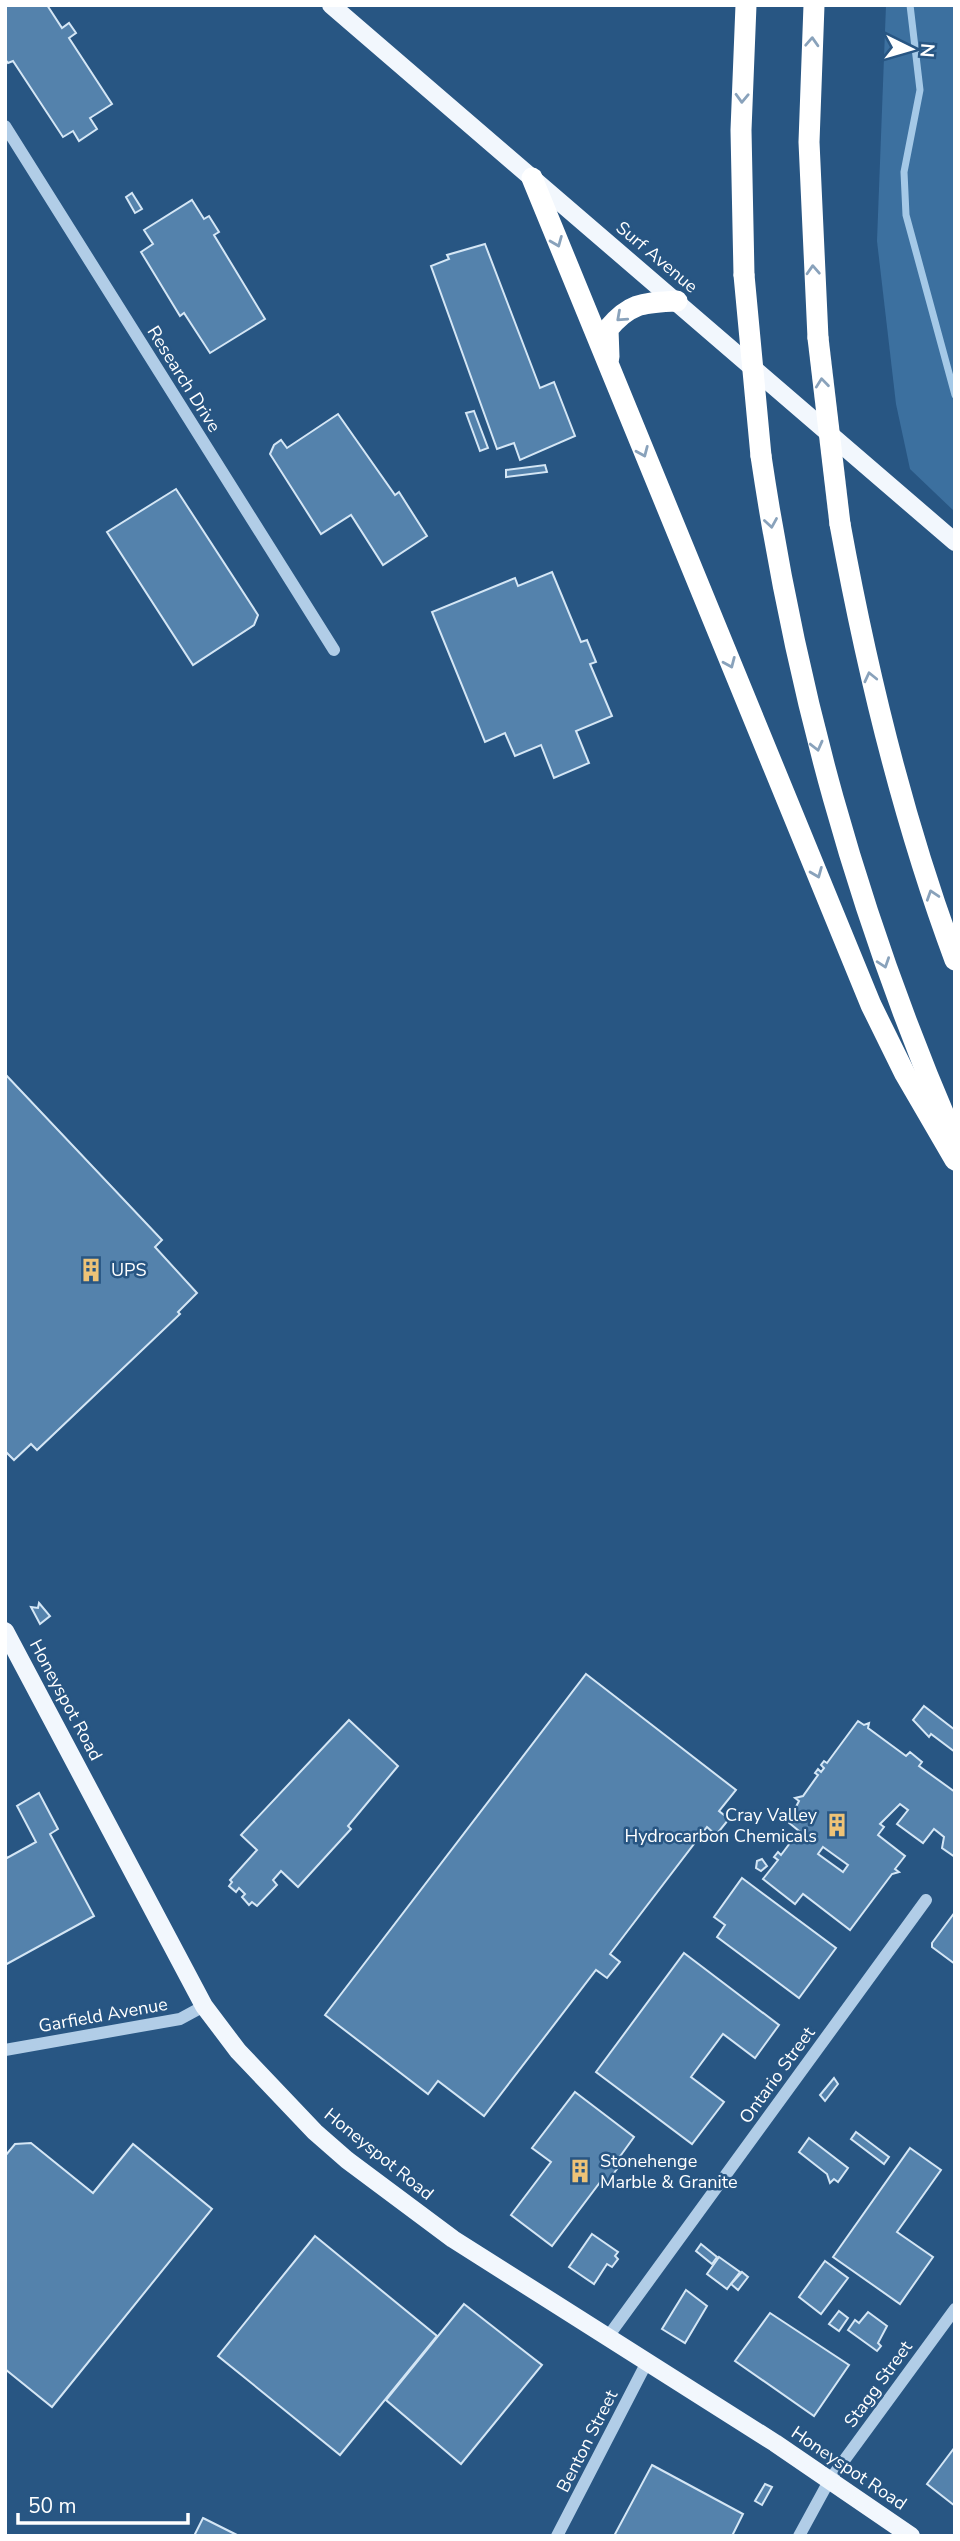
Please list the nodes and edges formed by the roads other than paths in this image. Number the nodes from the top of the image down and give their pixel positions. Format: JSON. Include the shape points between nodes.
{"nodes":[{"id":1,"x":331,"y":5,"type":"edge"},
{"id":2,"x":746,"y":5,"type":"edge"},
{"id":3,"x":814,"y":5,"type":"edge"},
{"id":4,"x":5,"y":126,"type":"edge"},
{"id":5,"x":532,"y":178,"type":"junction"},
{"id":6,"x":677,"y":301,"type":"junction"},
{"id":7,"x":610,"y":372,"type":"junction"},
{"id":8,"x":955,"y":542,"type":"edge"},
{"id":9,"x":334,"y":650,"type":"dead end"},
{"id":10,"x":955,"y":960,"type":"edge"},
{"id":11,"x":955,"y":1139,"type":"edge"},
{"id":12,"x":955,"y":1160,"type":"edge"},
{"id":13,"x":5,"y":1631,"type":"edge"},
{"id":14,"x":926,"y":1900,"type":"dead end"},
{"id":15,"x":204,"y":2006,"type":"junction"},
{"id":16,"x":5,"y":2050,"type":"edge"},
{"id":17,"x":955,"y":2309,"type":"edge"},
{"id":18,"x":607,"y":2338,"type":"junction"},
{"id":19,"x":647,"y":2362,"type":"junction"},
{"id":20,"x":829,"y":2481,"type":"junction"},
{"id":21,"x":557,"y":2536,"type":"edge"},
{"id":22,"x":799,"y":2536,"type":"edge"},
{"id":23,"x":911,"y":2536,"type":"edge"}],
"edges":[{"from":1,"to":5,"type":"main road","name":"Surf Avenue"},
{"from":2,"to":11,"type":"highway","one_way":true,"bridge":true,"via":[[741,130],[744,275],[761,456],[802,687],[839,828],[894,992]]},
{"from":10,"to":3,"type":"highway","one_way":true,"bridge":true,"via":[[892,765],[839,524],[818,338],[809,142]]},
{"from":4,"to":9,"type":"street","name":"Research Drive"},
{"from":5,"to":6,"type":"main road","name":"Surf Avenue"},
{"from":5,"to":7,"type":"highway","one_way":true},
{"from":6,"to":7,"type":"highway","one_way":true,"via":[[641,303],[621,313],[608,329]]},
{"from":6,"to":8,"type":"main road","name":"Surf Avenue"},
{"from":7,"to":12,"type":"highway","one_way":true,"via":[[871,1005]]},
{"from":13,"to":15,"type":"main road","name":"Honeyspot Road"},
{"from":14,"to":18,"type":"street","name":"Ontario Street"},
{"from":15,"to":16,"type":"street","name":"Garfield Avenue","via":[[180,2019]]},
{"from":15,"to":18,"type":"main road","name":"Honeyspot Road","via":[[238,2051],[347,2160],[453,2239]]},
{"from":17,"to":20,"type":"street","name":"Stagg Street"},
{"from":18,"to":19,"type":"main road","name":"Honeyspot Road"},
{"from":19,"to":20,"type":"main road","name":"Honeyspot Road"},
{"from":19,"to":21,"type":"street","name":"Benton Street"},
{"from":20,"to":22,"type":"street","name":"Stagg Street"},
{"from":20,"to":23,"type":"main road","name":"Honeyspot Road"}]}
